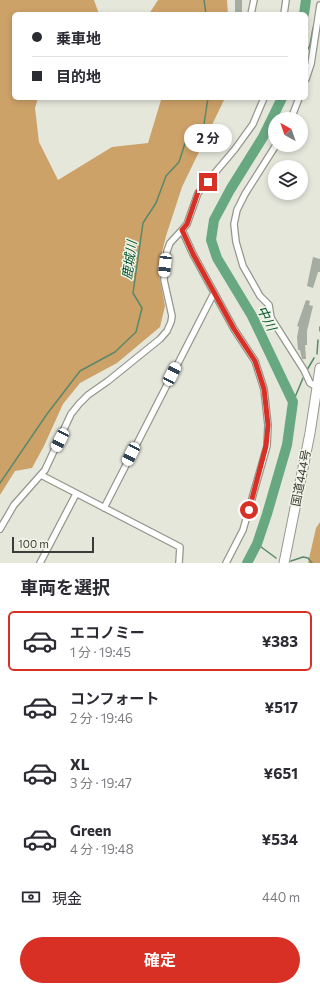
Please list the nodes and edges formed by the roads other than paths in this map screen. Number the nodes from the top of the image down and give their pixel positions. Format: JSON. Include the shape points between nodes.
{"nodes":[{"id":1,"x":254,"y":0,"type":"edge"},
{"id":2,"x":286,"y":0,"type":"edge"},
{"id":3,"x":320,"y":6,"type":"edge"},
{"id":4,"x":251,"y":12,"type":"edge"},
{"id":5,"x":284,"y":12,"type":"edge"},
{"id":6,"x":308,"y":73,"type":"edge"},
{"id":7,"x":263,"y":100,"type":"edge"},
{"id":8,"x":298,"y":100,"type":"edge"},
{"id":9,"x":294,"y":112,"type":"edge"},
{"id":10,"x":272,"y":152,"type":"edge"},
{"id":11,"x":182,"y":230,"type":"junction"},
{"id":12,"x":214,"y":293,"type":"junction"},
{"id":13,"x":320,"y":368,"type":"edge"},
{"id":14,"x":317,"y":387,"type":"junction"},
{"id":15,"x":41,"y":475,"type":"junction"},
{"id":16,"x":76,"y":494,"type":"junction"},
{"id":17,"x":104,"y":508,"type":"junction"},
{"id":18,"x":0,"y":529,"type":"edge"},
{"id":19,"x":40,"y":563,"type":"edge"},
{"id":20,"x":179,"y":563,"type":"edge"},
{"id":21,"x":226,"y":563,"type":"edge"},
{"id":22,"x":284,"y":563,"type":"edge"}],
"edges":[{"from":1,"to":4,"type":"street"},
{"from":2,"to":5,"type":"street"},
{"from":3,"to":6,"type":"street"},
{"from":7,"to":11,"type":"street","via":[[253,124],[198,192],[187,224]]},
{"from":8,"to":9,"type":"street"},
{"from":10,"to":14,"type":"street","via":[[237,210],[234,224],[236,242],[244,266],[260,296],[269,305],[272,318],[310,383]]},
{"from":11,"to":12,"type":"street"},
{"from":11,"to":15,"type":"street","via":[[170,243],[167,251],[164,280],[172,316],[167,331],[79,404],[71,414]]},
{"from":12,"to":17,"type":"street"},
{"from":12,"to":21,"type":"street","via":[[255,361],[264,389],[268,425],[266,446],[243,530]]},
{"from":13,"to":14,"type":"highway","name":"国道444号"},
{"from":14,"to":22,"type":"highway","name":"国道444号"},
{"from":15,"to":16,"type":"street"},
{"from":15,"to":18,"type":"street","via":[[14,504]]},
{"from":16,"to":17,"type":"street"},
{"from":16,"to":19,"type":"street"},
{"from":17,"to":20,"type":"street","via":[[180,547]]}]}
